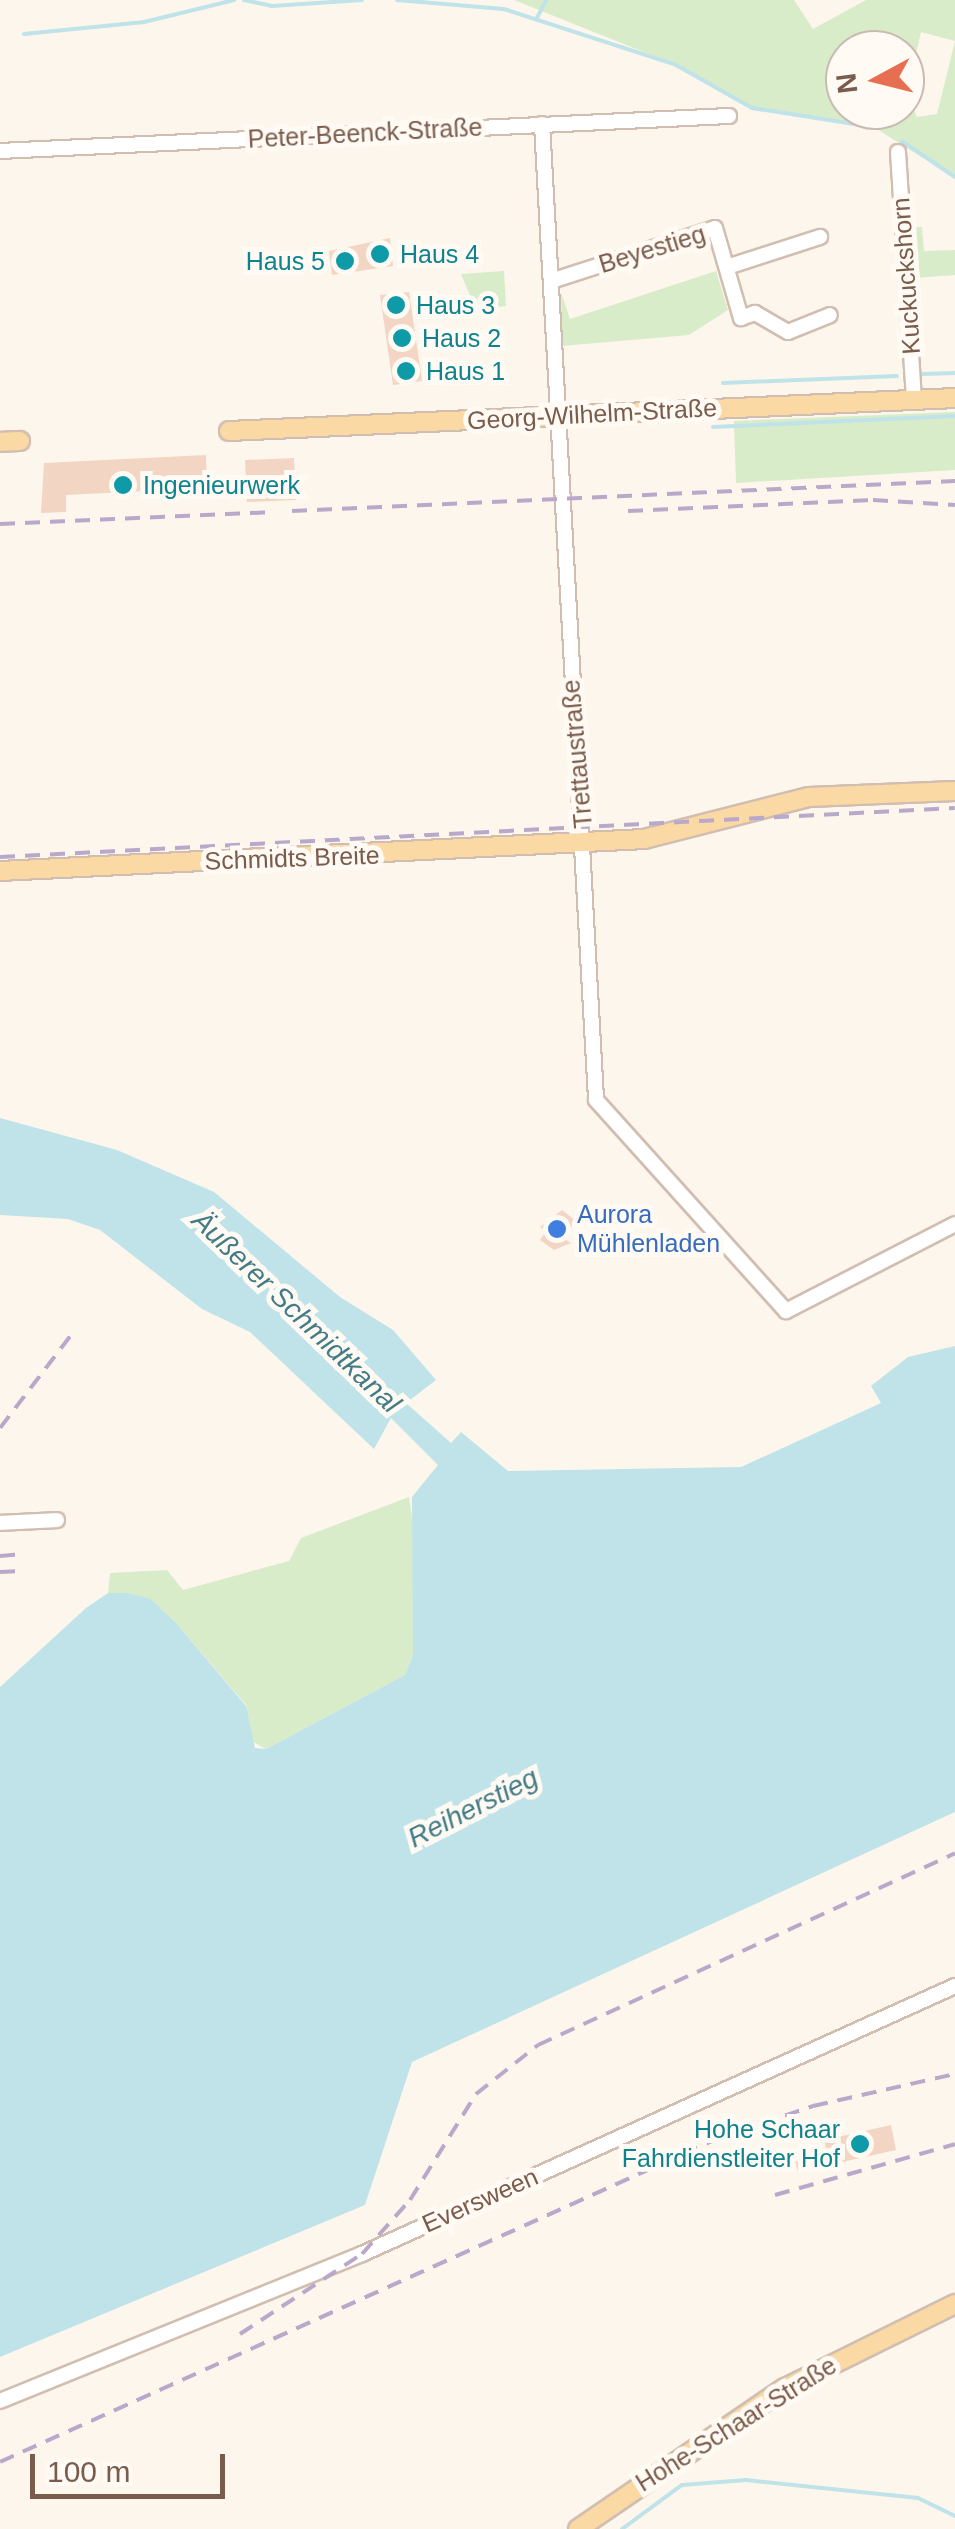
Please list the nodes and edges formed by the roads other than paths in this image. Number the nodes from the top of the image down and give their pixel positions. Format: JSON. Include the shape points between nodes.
{"nodes":[{"id":1,"x":729,"y":116,"type":"dead end"},
{"id":2,"x":542,"y":124,"type":"junction"},
{"id":3,"x":0,"y":151,"type":"edge"},
{"id":4,"x":898,"y":152,"type":"dead end"},
{"id":5,"x":820,"y":237,"type":"dead end"},
{"id":6,"x":727,"y":267,"type":"junction"},
{"id":7,"x":551,"y":280,"type":"junction"},
{"id":8,"x":830,"y":315,"type":"dead end"},
{"id":9,"x":955,"y":398,"type":"edge"},
{"id":10,"x":914,"y":400,"type":"junction"},
{"id":11,"x":556,"y":416,"type":"junction"},
{"id":12,"x":228,"y":431,"type":"dead end"},
{"id":13,"x":20,"y":441,"type":"dead end"},
{"id":14,"x":0,"y":442,"type":"edge"},
{"id":15,"x":955,"y":791,"type":"edge"},
{"id":16,"x":585,"y":844,"type":"junction"},
{"id":17,"x":0,"y":871,"type":"edge"},
{"id":18,"x":955,"y":1224,"type":"edge"},
{"id":19,"x":57,"y":1520,"type":"dead end"},
{"id":20,"x":0,"y":1523,"type":"edge"},
{"id":21,"x":955,"y":1986,"type":"edge"},
{"id":22,"x":955,"y":2304,"type":"edge"},
{"id":23,"x":0,"y":2401,"type":"edge"},
{"id":24,"x":578,"y":2529,"type":"edge"}],
"edges":[{"from":1,"to":2,"type":"street","name":"Peter-Beenck-Straße"},
{"from":2,"to":3,"type":"street","name":"Peter-Beenck-Straße"},
{"from":2,"to":7,"type":"street","name":"Trettaustraße"},
{"from":4,"to":10,"type":"street","name":"Kuckuckshorn"},
{"from":5,"to":6,"type":"street","name":"Beyestieg"},
{"from":6,"to":7,"type":"street","name":"Beyestieg","via":[[715,228]]},
{"from":6,"to":8,"type":"street","name":"Beyestieg","via":[[741,318],[755,313],[788,332]]},
{"from":7,"to":11,"type":"street","name":"Trettaustraße"},
{"from":9,"to":10,"type":"main road","name":"Georg-Wilhelm-Straße"},
{"from":10,"to":11,"type":"main road","name":"Georg-Wilhelm-Straße"},
{"from":11,"to":12,"type":"main road","name":"Georg-Wilhelm-Straße"},
{"from":11,"to":16,"type":"street","name":"Trettaustraße"},
{"from":13,"to":14,"type":"main road"},
{"from":15,"to":16,"type":"main road","name":"Schmidts Breite","via":[[810,797],[693,831]]},
{"from":16,"to":17,"type":"main road","name":"Schmidts Breite"},
{"from":16,"to":18,"type":"street","name":"Trettaustraße","via":[[596,1100],[786,1312]]},
{"from":19,"to":20,"type":"street"},
{"from":21,"to":23,"type":"street","name":"Eversween","via":[[295,2283]]},
{"from":22,"to":24,"type":"main road","name":"Hohe-Schaar-Straße","via":[[786,2388]]}]}
